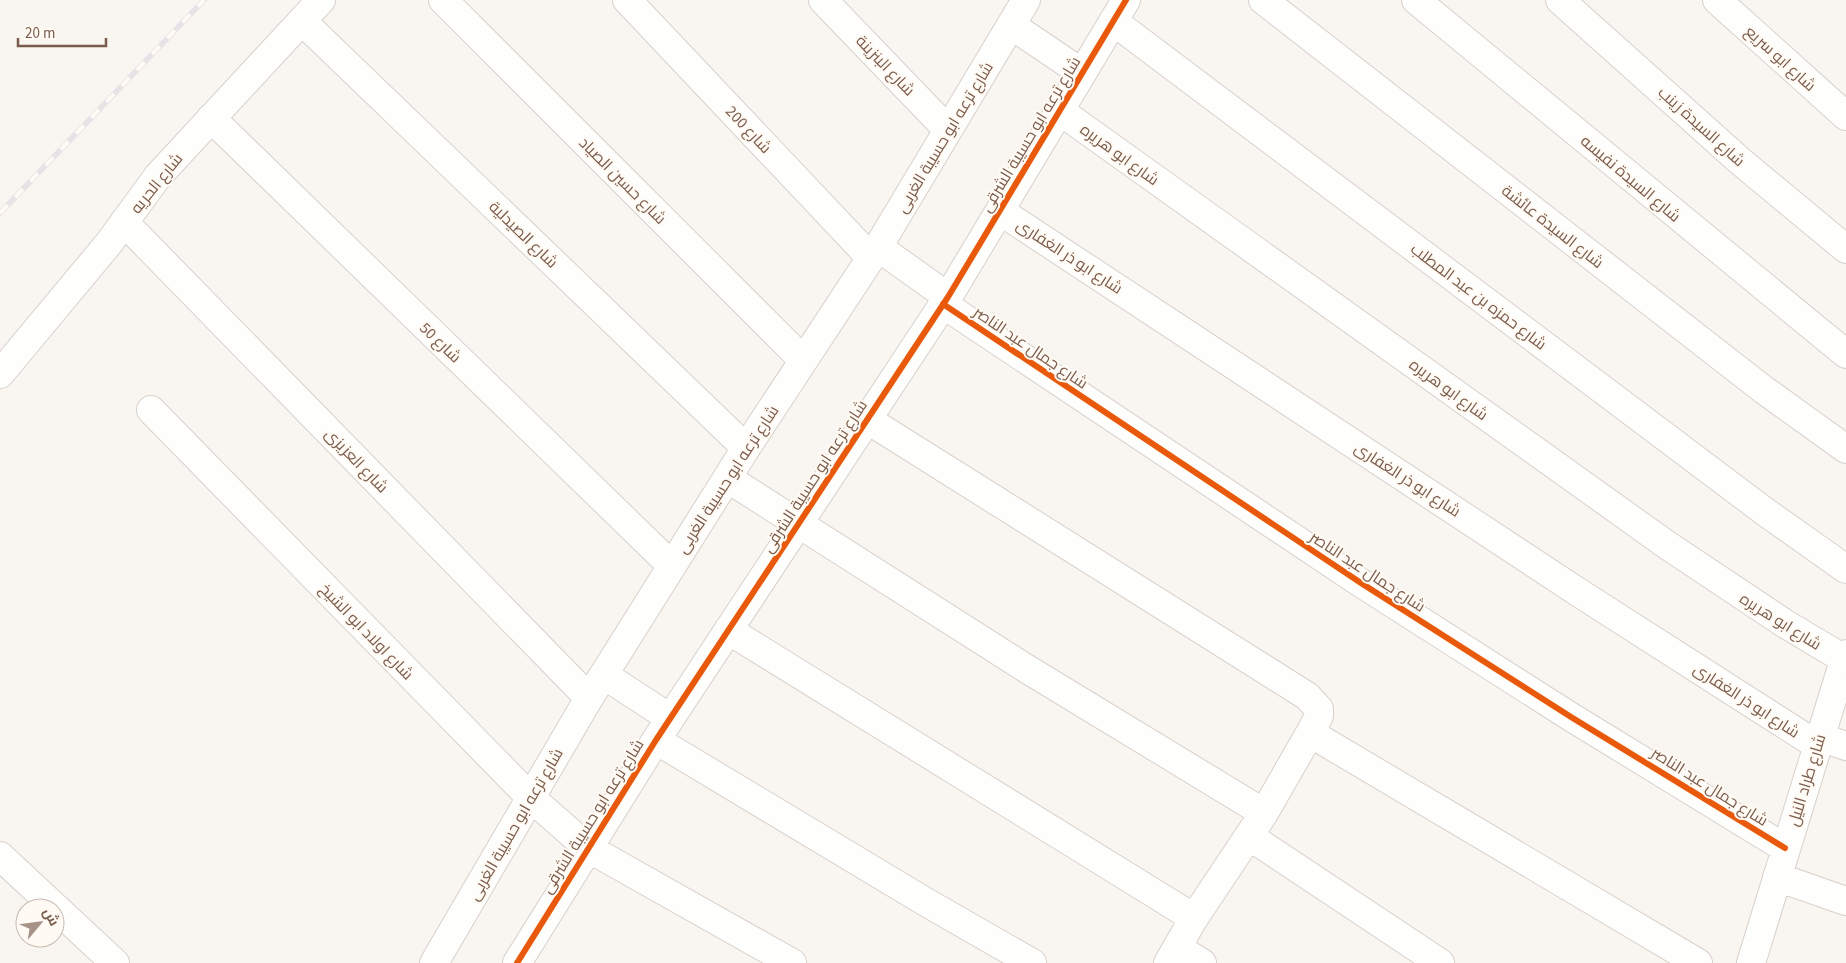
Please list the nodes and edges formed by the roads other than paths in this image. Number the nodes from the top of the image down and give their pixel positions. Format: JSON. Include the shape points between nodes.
{"nodes":[{"id":1,"x":321,"y":0,"type":"edge"},
{"id":2,"x":442,"y":0,"type":"edge"},
{"id":3,"x":627,"y":0,"type":"edge"},
{"id":4,"x":823,"y":0,"type":"edge"},
{"id":5,"x":1263,"y":0,"type":"edge"},
{"id":6,"x":1416,"y":0,"type":"edge"},
{"id":7,"x":1560,"y":0,"type":"edge"},
{"id":8,"x":1717,"y":0,"type":"edge"},
{"id":9,"x":1018,"y":9,"type":"edge"},
{"id":10,"x":1119,"y":10,"type":"edge"},
{"id":11,"x":302,"y":21,"type":"junction"},
{"id":12,"x":1082,"y":73,"type":"junction"},
{"id":13,"x":1060,"y":111,"type":"junction"},
{"id":14,"x":1846,"y":116,"type":"edge"},
{"id":15,"x":211,"y":118,"type":"junction"},
{"id":16,"x":948,"y":130,"type":"junction"},
{"id":17,"x":1000,"y":211,"type":"junction"},
{"id":18,"x":124,"y":222,"type":"junction"},
{"id":19,"x":1846,"y":249,"type":"edge"},
{"id":20,"x":874,"y":252,"type":"junction"},
{"id":21,"x":945,"y":301,"type":"junction"},
{"id":22,"x":1846,"y":354,"type":"edge"},
{"id":23,"x":803,"y":360,"type":"junction"},
{"id":24,"x":0,"y":374,"type":"edge"},
{"id":25,"x":151,"y":410,"type":"dead end"},
{"id":26,"x":868,"y":420,"type":"junction"},
{"id":27,"x":746,"y":448,"type":"junction"},
{"id":28,"x":1846,"y":450,"type":"edge"},
{"id":29,"x":727,"y":478,"type":"junction"},
{"id":30,"x":799,"y":524,"type":"junction"},
{"id":31,"x":672,"y":565,"type":"junction"},
{"id":32,"x":1846,"y":569,"type":"edge"},
{"id":33,"x":728,"y":630,"type":"junction"},
{"id":34,"x":1845,"y":657,"type":"edge"},
{"id":35,"x":604,"y":675,"type":"junction"},
{"id":36,"x":590,"y":698,"type":"junction"},
{"id":37,"x":663,"y":729,"type":"junction"},
{"id":38,"x":1310,"y":733,"type":"junction"},
{"id":39,"x":1818,"y":741,"type":"junction"},
{"id":40,"x":1846,"y":746,"type":"edge"},
{"id":41,"x":530,"y":797,"type":"junction"},
{"id":42,"x":1264,"y":813,"type":"junction"},
{"id":43,"x":1249,"y":836,"type":"junction"},
{"id":44,"x":588,"y":848,"type":"junction"},
{"id":45,"x":1785,"y":848,"type":"junction"},
{"id":46,"x":0,"y":856,"type":"edge"},
{"id":47,"x":1777,"y":877,"type":"junction"},
{"id":48,"x":1846,"y":901,"type":"edge"},
{"id":49,"x":1194,"y":918,"type":"junction"},
{"id":50,"x":1173,"y":956,"type":"edge"},
{"id":51,"x":521,"y":962,"type":"edge"},
{"id":52,"x":115,"y":963,"type":"edge"},
{"id":53,"x":434,"y":963,"type":"edge"},
{"id":54,"x":792,"y":963,"type":"edge"},
{"id":55,"x":1032,"y":963,"type":"edge"},
{"id":56,"x":1202,"y":963,"type":"edge"},
{"id":57,"x":1440,"y":963,"type":"edge"},
{"id":58,"x":1698,"y":963,"type":"edge"},
{"id":59,"x":1751,"y":963,"type":"edge"}],
"edges":[{"from":1,"to":11,"type":"street","name":"شارع الحريه"},
{"from":2,"to":23,"type":"street","name":"شارع حسين الصياد"},
{"from":3,"to":20,"type":"street","name":"شارع 200"},
{"from":4,"to":16,"type":"street","name":"شارع البنزينة"},
{"from":5,"to":28,"type":"street","name":"شارع السيدة عائشة","via":[[1764,390]]},
{"from":6,"to":22,"type":"street","name":"شارع السيدة نفيسه"},
{"from":7,"to":19,"type":"street","name":"شارع السيدة زينب","via":[[1740,161]]},
{"from":8,"to":14,"type":"street","name":"شارع ابو سريع"},
{"from":9,"to":12,"type":"street"},
{"from":9,"to":16,"type":"street","name":"شارع ترعه ابو حسيبة الغربى"},
{"from":10,"to":12,"type":"street","name":"شارع ترعه ابو حسيبة الشرقى"},
{"from":10,"to":32,"type":"street","name":"شارع حمزه بن عبد المطلب","via":[[1764,511]]},
{"from":11,"to":15,"type":"street","name":"شارع الحريه"},
{"from":11,"to":27,"type":"street","name":"شارع الصيدلية"},
{"from":12,"to":13,"type":"street","name":"شارع ترعه ابو حسيبة الشرقى"},
{"from":13,"to":17,"type":"street","name":"شارع ترعه ابو حسيبة الشرقى"},
{"from":13,"to":34,"type":"street","name":"شارع ابو هريره","via":[[1667,545],[1784,623]]},
{"from":15,"to":18,"type":"street","name":"شارع الحريه","via":[[158,176]]},
{"from":15,"to":31,"type":"street","name":"شارع 50"},
{"from":16,"to":20,"type":"street","name":"شارع ترعه ابو حسيبة الغربى"},
{"from":17,"to":21,"type":"street","name":"شارع ترعه ابو حسيبة الشرقى"},
{"from":17,"to":39,"type":"street","name":"شارع ابو ذر الغفارى","via":[[1581,594]]},
{"from":18,"to":24,"type":"street","name":"شارع الحريه"},
{"from":18,"to":36,"type":"street","name":"شارع العزيزى"},
{"from":20,"to":21,"type":"street","name":"شارع 200"},
{"from":20,"to":23,"type":"street","name":"شارع ترعه ابو حسيبة الغربى"},
{"from":21,"to":26,"type":"street","name":"شارع ترعه ابو حسيبة الشرقى"},
{"from":21,"to":45,"type":"street","name":"شارع جمال عبد الناصر","via":[[1361,583]]},
{"from":23,"to":27,"type":"street","name":"شارع ترعه ابو حسيبة الغربى"},
{"from":25,"to":41,"type":"street","name":"شارع اولاد ابو الشيخ"},
{"from":26,"to":30,"type":"street","name":"شارع ترعه ابو حسيبة الشرقى"},
{"from":26,"to":38,"type":"street","via":[[1307,696],[1319,710]]},
{"from":27,"to":29,"type":"street","name":"شارع ترعه ابو حسيبة الغربى"},
{"from":29,"to":30,"type":"street"},
{"from":29,"to":31,"type":"street","name":"شارع ترعه ابو حسيبة الغربى"},
{"from":30,"to":33,"type":"street","name":"شارع ترعه ابو حسيبة الشرقى"},
{"from":30,"to":42,"type":"street"},
{"from":31,"to":35,"type":"street","name":"شارع ترعه ابو حسيبة الغربى"},
{"from":33,"to":37,"type":"street","name":"شارع ترعه ابو حسيبة الشرقى"},
{"from":33,"to":49,"type":"street"},
{"from":34,"to":39,"type":"street","name":"شارع طراد النيل"},
{"from":35,"to":36,"type":"street","name":"شارع ترعه ابو حسيبة الغربى"},
{"from":35,"to":37,"type":"street"},
{"from":36,"to":41,"type":"street","name":"شارع ترعه ابو حسيبة الغربى"},
{"from":37,"to":44,"type":"street","name":"شارع ترعه ابو حسيبة الشرقى"},
{"from":37,"to":55,"type":"street","via":[[916,896]]},
{"from":38,"to":42,"type":"street"},
{"from":38,"to":58,"type":"street"},
{"from":39,"to":40,"type":"street","name":"شارع ابو ذر الغفارى"},
{"from":39,"to":45,"type":"street","name":"شارع طراد النيل"},
{"from":41,"to":44,"type":"street","name":"شارع اولاد ابو الشيخ"},
{"from":41,"to":53,"type":"street","name":"شارع ترعه ابو حسيبة الغربى"},
{"from":42,"to":43,"type":"street"},
{"from":43,"to":49,"type":"street"},
{"from":43,"to":57,"type":"street"},
{"from":44,"to":51,"type":"street","name":"شارع ترعه ابو حسيبة الشرقى"},
{"from":44,"to":54,"type":"street","name":"شارع اولاد ابو الشيخ"},
{"from":45,"to":47,"type":"street","name":"شارع طراد النيل"},
{"from":46,"to":52,"type":"street"},
{"from":47,"to":48,"type":"street"},
{"from":47,"to":59,"type":"street","name":"شارع طراد النيل"},
{"from":49,"to":50,"type":"street"},
{"from":50,"to":56,"type":"street"}]}
